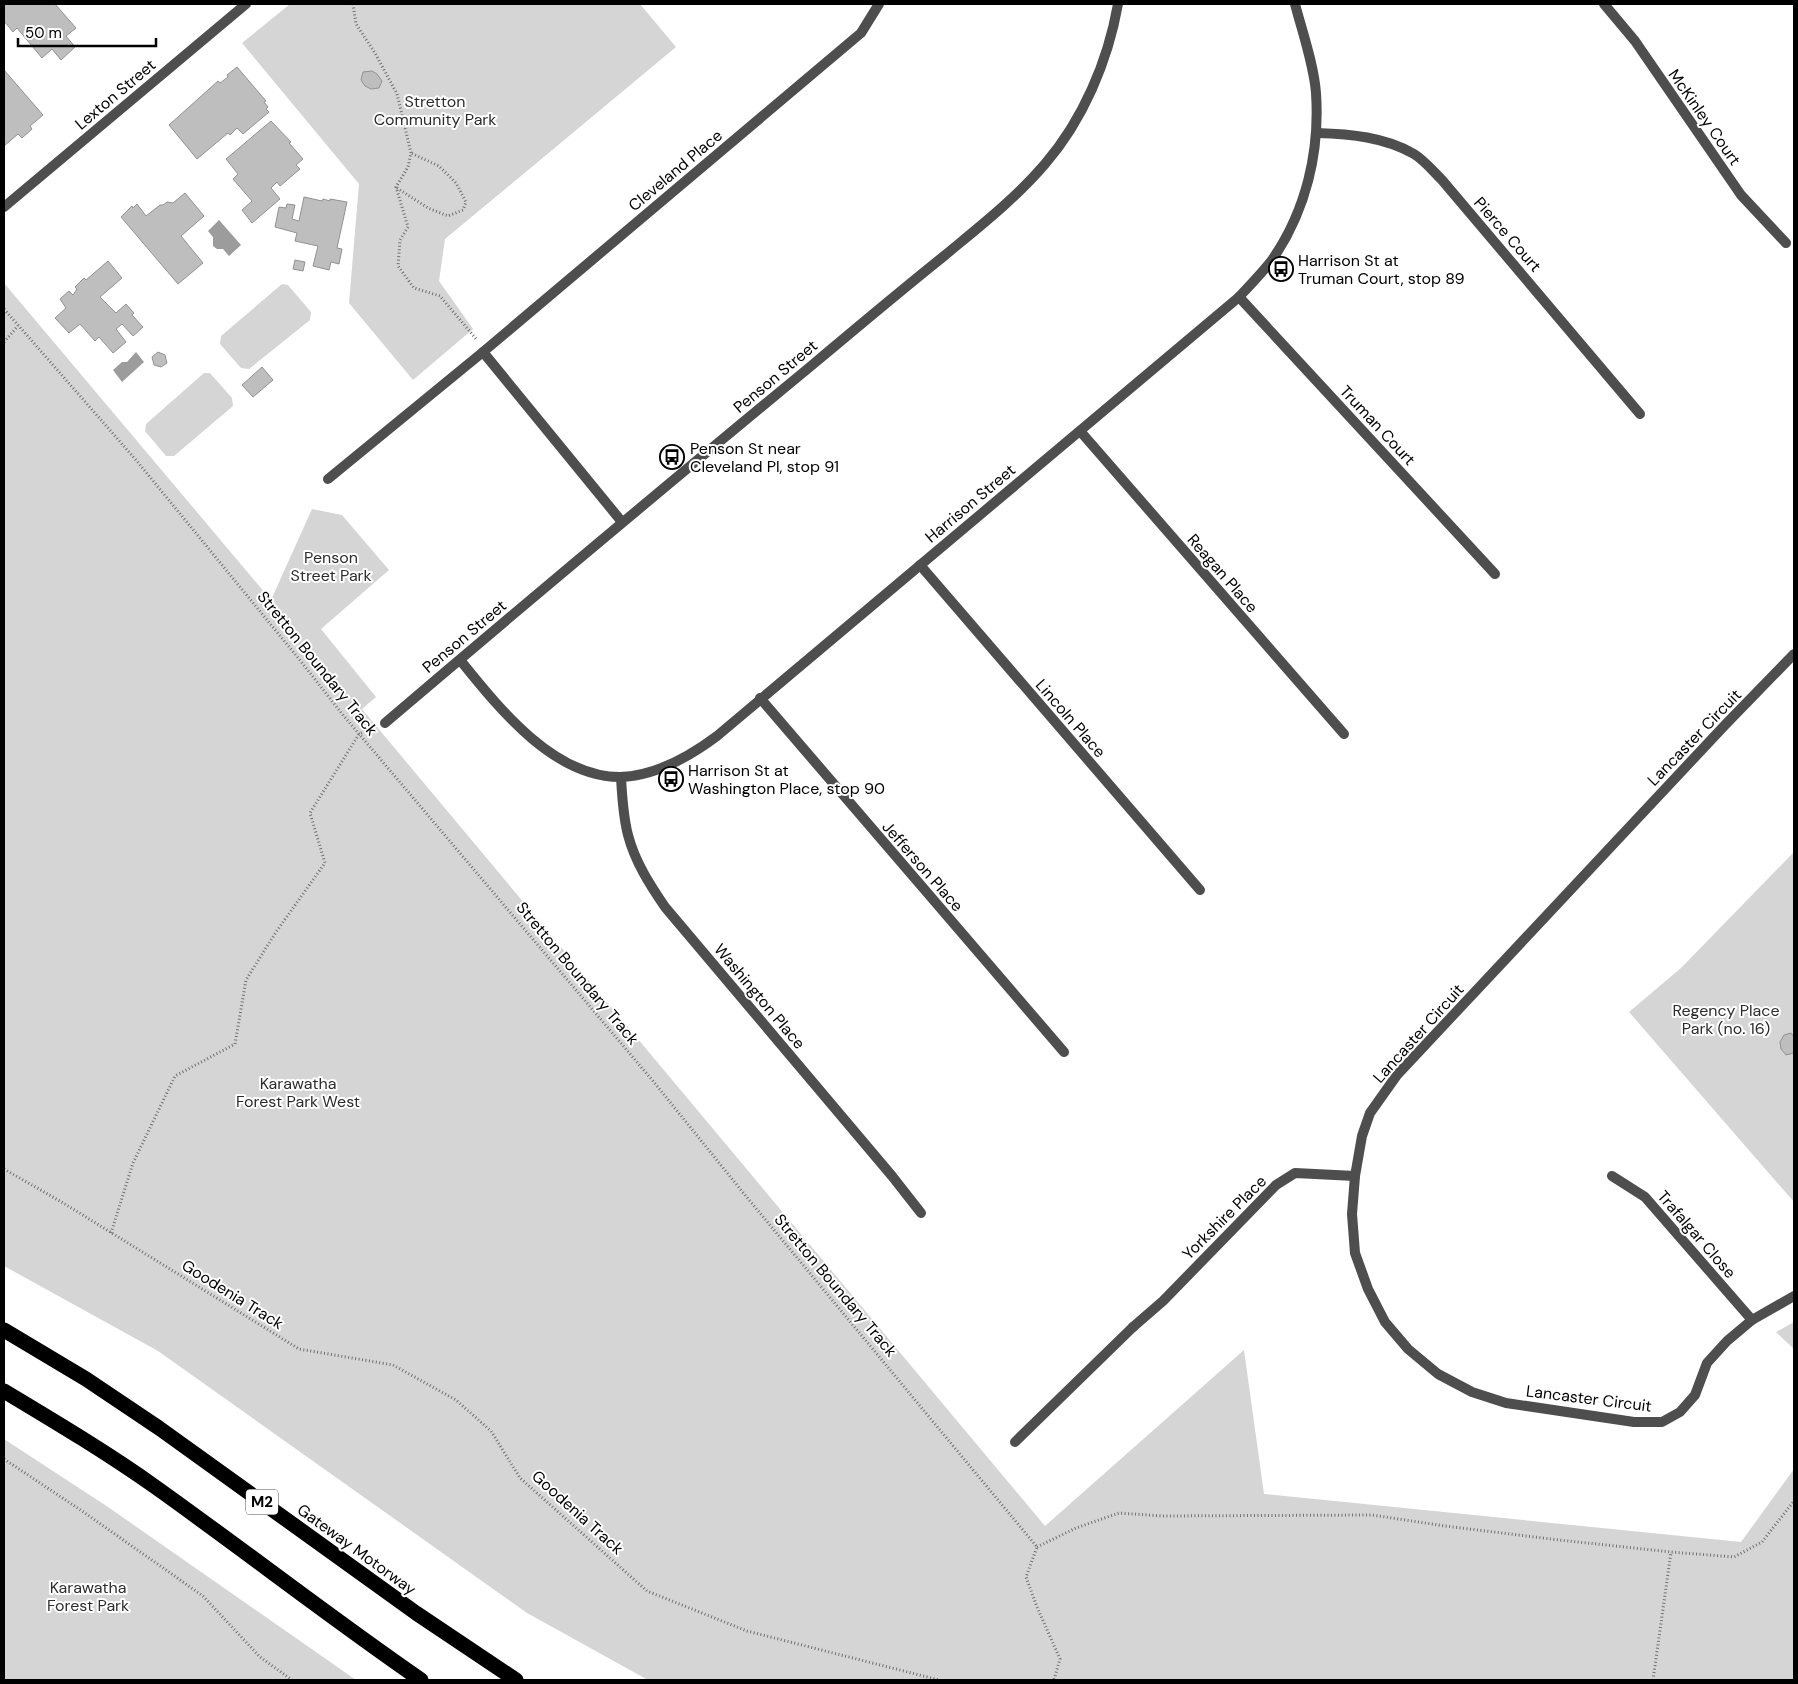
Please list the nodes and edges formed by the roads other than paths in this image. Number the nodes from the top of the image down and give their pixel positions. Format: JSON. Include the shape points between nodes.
{"nodes":[{"id":1,"x":246,"y":4,"type":"edge"},
{"id":2,"x":879,"y":4,"type":"edge"},
{"id":3,"x":1118,"y":4,"type":"edge"},
{"id":4,"x":1295,"y":4,"type":"edge"},
{"id":5,"x":1604,"y":4,"type":"edge"},
{"id":6,"x":1317,"y":133,"type":"junction"},
{"id":7,"x":4,"y":207,"type":"edge"},
{"id":8,"x":1786,"y":243,"type":"dead end"},
{"id":9,"x":1239,"y":297,"type":"junction"},
{"id":10,"x":483,"y":352,"type":"junction"},
{"id":11,"x":1640,"y":414,"type":"dead end"},
{"id":12,"x":1080,"y":431,"type":"junction"},
{"id":13,"x":328,"y":479,"type":"dead end"},
{"id":14,"x":622,"y":522,"type":"junction"},
{"id":15,"x":920,"y":565,"type":"junction"},
{"id":16,"x":1496,"y":574,"type":"dead end"},
{"id":17,"x":1794,"y":654,"type":"edge"},
{"id":18,"x":460,"y":660,"type":"junction"},
{"id":19,"x":760,"y":698,"type":"junction"},
{"id":20,"x":385,"y":723,"type":"dead end"},
{"id":21,"x":1344,"y":734,"type":"dead end"},
{"id":22,"x":621,"y":777,"type":"junction"},
{"id":23,"x":1200,"y":890,"type":"dead end"},
{"id":24,"x":1064,"y":1052,"type":"dead end"},
{"id":25,"x":1355,"y":1176,"type":"junction"},
{"id":26,"x":1612,"y":1176,"type":"dead end"},
{"id":27,"x":921,"y":1213,"type":"dead end"},
{"id":28,"x":1794,"y":1296,"type":"edge"},
{"id":29,"x":1752,"y":1320,"type":"junction"},
{"id":30,"x":4,"y":1330,"type":"edge"},
{"id":31,"x":4,"y":1390,"type":"edge"},
{"id":32,"x":1015,"y":1442,"type":"dead end"},
{"id":33,"x":421,"y":1680,"type":"edge"},
{"id":34,"x":516,"y":1680,"type":"edge"}],
"edges":[{"from":1,"to":7,"type":"street","name":"Lexton Street"},
{"from":2,"to":10,"type":"street","name":"Cleveland Place","via":[[861,33]]},
{"from":3,"to":14,"type":"street","name":"Penson Street","via":[[1103,59],[1079,114],[1066,137],[1023,188]]},
{"from":4,"to":6,"type":"street","name":"Harrison Street","via":[[1316,92]]},
{"from":5,"to":8,"type":"street","name":"McKinley Court","via":[[1635,41],[1741,195]]},
{"from":6,"to":9,"type":"street","name":"Harrison Street","via":[[1308,186],[1290,232],[1271,262]]},
{"from":6,"to":11,"type":"street","name":"Pierce Court","via":[[1381,140],[1416,154],[1442,180]]},
{"from":9,"to":12,"type":"street","name":"Harrison Street"},
{"from":9,"to":16,"type":"street","name":"Truman Court"},
{"from":10,"to":13,"type":"street","name":"Cleveland Place"},
{"from":10,"to":14,"type":"street"},
{"from":12,"to":15,"type":"street","name":"Harrison Street"},
{"from":12,"to":21,"type":"street","name":"Reagan Place"},
{"from":14,"to":18,"type":"street","name":"Penson Street"},
{"from":15,"to":19,"type":"street","name":"Harrison Street"},
{"from":15,"to":23,"type":"street","name":"Lincoln Place"},
{"from":17,"to":25,"type":"street","name":"Lancaster Circuit","via":[[1397,1075],[1370,1113]]},
{"from":18,"to":20,"type":"street","name":"Penson Street"},
{"from":18,"to":22,"type":"street","name":"Harrison Street","via":[[534,742],[589,772]]},
{"from":19,"to":22,"type":"street","name":"Harrison Street","via":[[717,736],[685,758],[655,770]]},
{"from":19,"to":24,"type":"street","name":"Jefferson Place"},
{"from":22,"to":27,"type":"street","name":"Washington Place","via":[[628,836],[638,864],[665,907]]},
{"from":25,"to":29,"type":"street","name":"Lancaster Circuit","via":[[1352,1214],[1355,1253],[1385,1322],[1438,1374],[1472,1392],[1506,1403],[1634,1422],[1662,1422],[1680,1412],[1695,1395],[1707,1363],[1727,1340]]},
{"from":25,"to":32,"type":"street","name":"Yorkshire Place","via":[[1295,1173],[1276,1185],[1163,1301]]},
{"from":26,"to":29,"type":"street","name":"Trafalgar Close","via":[[1645,1197]]},
{"from":28,"to":29,"type":"street","name":"Lancaster Circuit"},
{"from":30,"to":34,"type":"highway","name":"Gateway Motorway","number":"M2","via":[[86,1379],[416,1614]]},
{"from":31,"to":33,"type":"highway","via":[[152,1485]]}]}
